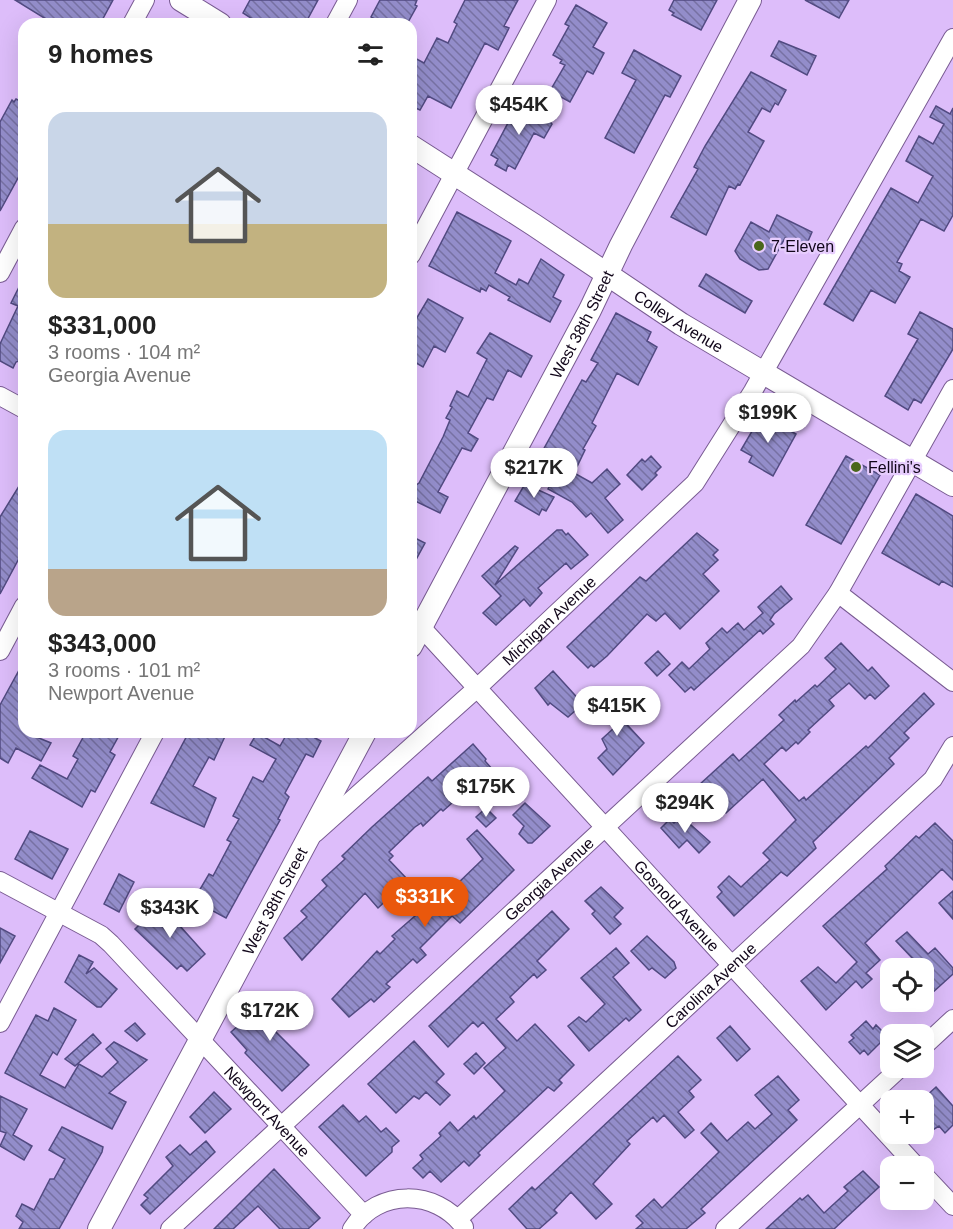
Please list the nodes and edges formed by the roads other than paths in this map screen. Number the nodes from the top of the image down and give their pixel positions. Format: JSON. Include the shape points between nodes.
{"nodes":[{"id":1,"x":145,"y":0,"type":"edge"},
{"id":2,"x":182,"y":0,"type":"edge"},
{"id":3,"x":348,"y":0,"type":"edge"},
{"id":4,"x":547,"y":0,"type":"edge"},
{"id":5,"x":750,"y":0,"type":"edge"},
{"id":6,"x":135,"y":18,"type":"edge"},
{"id":7,"x":210,"y":18,"type":"edge"},
{"id":8,"x":338,"y":18,"type":"edge"},
{"id":9,"x":953,"y":38,"type":"edge"},
{"id":10,"x":417,"y":150,"type":"edge"},
{"id":11,"x":453,"y":173,"type":"junction"},
{"id":12,"x":18,"y":239,"type":"edge"},
{"id":13,"x":417,"y":243,"type":"edge"},
{"id":14,"x":0,"y":273,"type":"edge"},
{"id":15,"x":607,"y":275,"type":"junction"},
{"id":16,"x":762,"y":374,"type":"junction"},
{"id":17,"x":953,"y":389,"type":"edge"},
{"id":18,"x":0,"y":396,"type":"edge"},
{"id":19,"x":18,"y":406,"type":"edge"},
{"id":20,"x":911,"y":461,"type":"junction"},
{"id":21,"x":953,"y":485,"type":"edge"},
{"id":22,"x":838,"y":593,"type":"junction"},
{"id":23,"x":18,"y":617,"type":"edge"},
{"id":24,"x":417,"y":625,"type":"edge"},
{"id":25,"x":417,"y":634,"type":"edge"},
{"id":26,"x":0,"y":651,"type":"edge"},
{"id":27,"x":953,"y":682,"type":"edge"},
{"id":28,"x":477,"y":689,"type":"junction"},
{"id":29,"x":152,"y":738,"type":"edge"},
{"id":30,"x":362,"y":738,"type":"edge"},
{"id":31,"x":953,"y":747,"type":"edge"},
{"id":32,"x":605,"y":827,"type":"junction"},
{"id":33,"x":306,"y":840,"type":"junction"},
{"id":34,"x":0,"y":881,"type":"edge"},
{"id":35,"x":59,"y":913,"type":"junction"},
{"id":36,"x":732,"y":966,"type":"junction"},
{"id":37,"x":953,"y":1019,"type":"edge"},
{"id":38,"x":0,"y":1023,"type":"edge"},
{"id":39,"x":934,"y":1037,"type":"edge"},
{"id":40,"x":200,"y":1040,"type":"junction"},
{"id":41,"x":889,"y":1078,"type":"edge"},
{"id":42,"x":860,"y":1106,"type":"junction"},
{"id":43,"x":280,"y":1128,"type":"junction"},
{"id":44,"x":907,"y":1156,"type":"edge"},
{"id":45,"x":934,"y":1185,"type":"edge"},
{"id":46,"x":953,"y":1206,"type":"edge"},
{"id":47,"x":364,"y":1215,"type":"junction"},
{"id":48,"x":462,"y":1224,"type":"edge"},
{"id":49,"x":99,"y":1229,"type":"edge"},
{"id":50,"x":170,"y":1229,"type":"edge"},
{"id":51,"x":352,"y":1229,"type":"edge"},
{"id":52,"x":725,"y":1229,"type":"edge"}],
"edges":[{"from":1,"to":6,"type":"street"},
{"from":2,"to":7,"type":"main road"},
{"from":3,"to":8,"type":"street"},
{"from":4,"to":11,"type":"street"},
{"from":5,"to":15,"type":"main road","name":"West 38th Street"},
{"from":9,"to":16,"type":"street","name":"Michigan Avenue"},
{"from":10,"to":11,"type":"main road","name":"Colley Avenue"},
{"from":11,"to":13,"type":"street"},
{"from":11,"to":15,"type":"main road","name":"Colley Avenue"},
{"from":12,"to":14,"type":"street"},
{"from":15,"to":16,"type":"main road","name":"Colley Avenue"},
{"from":15,"to":24,"type":"main road","name":"West 38th Street"},
{"from":16,"to":20,"type":"main road","name":"Colley Avenue"},
{"from":16,"to":28,"type":"street","name":"Michigan Avenue","via":[[695,483]]},
{"from":17,"to":20,"type":"street","name":"Georgia Avenue"},
{"from":18,"to":19,"type":"street"},
{"from":20,"to":21,"type":"main road","name":"Colley Avenue"},
{"from":20,"to":22,"type":"street","name":"Georgia Avenue"},
{"from":22,"to":27,"type":"street"},
{"from":22,"to":32,"type":"street","name":"Georgia Avenue","via":[[801,646]]},
{"from":23,"to":26,"type":"street"},
{"from":25,"to":28,"type":"street","name":"Gosnold Avenue"},
{"from":28,"to":32,"type":"street","name":"Gosnold Avenue"},
{"from":28,"to":33,"type":"street","name":"Michigan Avenue"},
{"from":29,"to":35,"type":"street"},
{"from":30,"to":33,"type":"main road","name":"West 38th Street"},
{"from":31,"to":36,"type":"street","name":"Carolina Avenue","via":[[933,779]]},
{"from":32,"to":36,"type":"street","name":"Gosnold Avenue"},
{"from":32,"to":43,"type":"street","name":"Georgia Avenue"},
{"from":33,"to":40,"type":"main road","name":"West 38th Street"},
{"from":34,"to":35,"type":"street","name":"Newport Avenue"},
{"from":35,"to":38,"type":"street"},
{"from":35,"to":40,"type":"street","name":"Newport Avenue","via":[[111,944]]},
{"from":36,"to":42,"type":"street","name":"Gosnold Avenue"},
{"from":36,"to":48,"type":"street","name":"Carolina Avenue"},
{"from":37,"to":39,"type":"street"},
{"from":40,"to":43,"type":"street","name":"Newport Avenue"},
{"from":40,"to":49,"type":"main road","name":"West 38th Street"},
{"from":41,"to":42,"type":"street"},
{"from":42,"to":44,"type":"street","name":"Gosnold Avenue"},
{"from":42,"to":52,"type":"street"},
{"from":43,"to":47,"type":"street","name":"Newport Avenue"},
{"from":43,"to":50,"type":"street","name":"Georgia Avenue"},
{"from":45,"to":46,"type":"street"},
{"from":47,"to":48,"type":"street","via":[[383,1203],[404,1198],[434,1203]]},
{"from":47,"to":51,"type":"street"}]}
